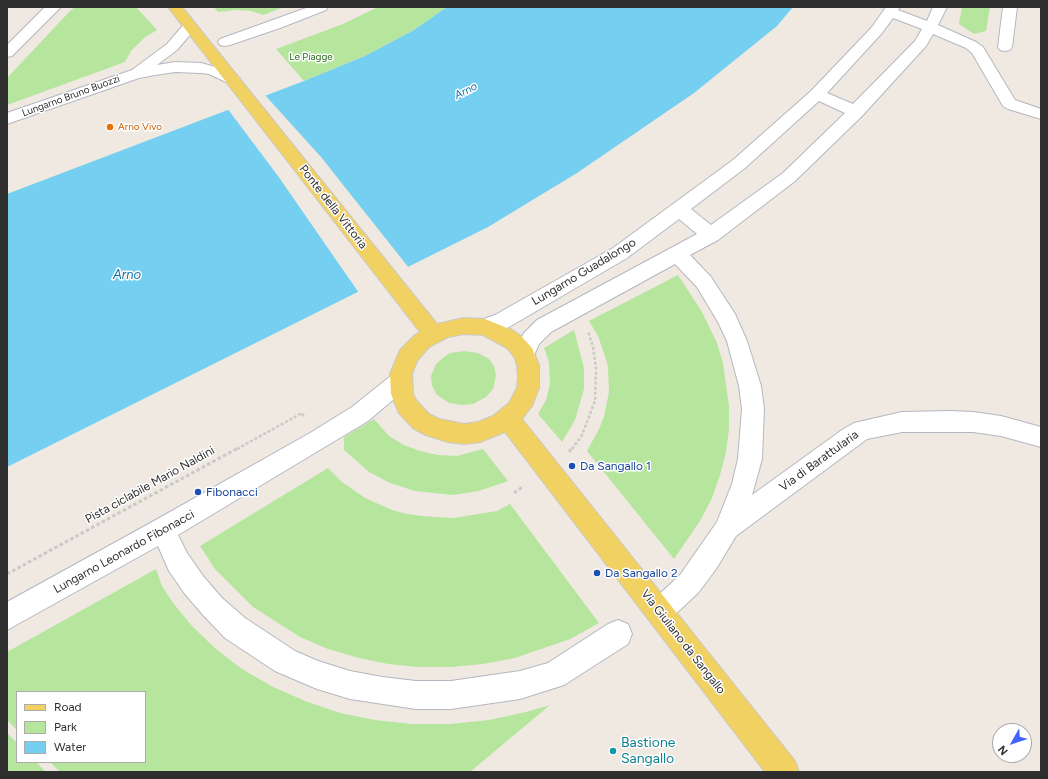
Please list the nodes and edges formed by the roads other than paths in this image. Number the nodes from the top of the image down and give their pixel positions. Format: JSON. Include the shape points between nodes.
{"nodes":[{"id":1,"x":54,"y":7,"type":"edge"},
{"id":2,"x":175,"y":7,"type":"edge"},
{"id":3,"x":321,"y":7,"type":"edge"},
{"id":4,"x":940,"y":7,"type":"edge"},
{"id":5,"x":1010,"y":7,"type":"edge"},
{"id":6,"x":892,"y":10,"type":"edge"},
{"id":7,"x":190,"y":26,"type":"junction"},
{"id":8,"x":930,"y":26,"type":"junction"},
{"id":9,"x":226,"y":42,"type":"dead end"},
{"id":10,"x":1005,"y":47,"type":"dead end"},
{"id":11,"x":7,"y":52,"type":"edge"},
{"id":12,"x":135,"y":74,"type":"junction"},
{"id":13,"x":233,"y":80,"type":"junction"},
{"id":14,"x":817,"y":94,"type":"junction"},
{"id":15,"x":856,"y":112,"type":"junction"},
{"id":16,"x":1041,"y":114,"type":"edge"},
{"id":17,"x":7,"y":119,"type":"edge"},
{"id":18,"x":679,"y":210,"type":"junction"},
{"id":19,"x":711,"y":235,"type":"junction"},
{"id":20,"x":677,"y":254,"type":"junction"},
{"id":21,"x":485,"y":327,"type":"junction"},
{"id":22,"x":433,"y":334,"type":"junction"},
{"id":23,"x":524,"y":354,"type":"junction"},
{"id":24,"x":400,"y":381,"type":"junction"},
{"id":25,"x":508,"y":419,"type":"junction"},
{"id":26,"x":1041,"y":437,"type":"edge"},
{"id":27,"x":727,"y":528,"type":"junction"},
{"id":28,"x":163,"y":530,"type":"junction"},
{"id":29,"x":659,"y":612,"type":"junction"},
{"id":30,"x":7,"y":617,"type":"edge"},
{"id":31,"x":618,"y":634,"type":"dead end"},
{"id":32,"x":784,"y":772,"type":"edge"}],
"edges":[{"from":1,"to":11,"type":"street"},
{"from":2,"to":7,"type":"main road","name":"Ponte della Vittoria"},
{"from":3,"to":9,"type":"street"},
{"from":4,"to":8,"type":"street"},
{"from":5,"to":10,"type":"street"},
{"from":6,"to":8,"type":"street","name":"Lungarno Guadalongo"},
{"from":6,"to":14,"type":"street","name":"Lungarno Guadalongo","via":[[877,30]]},
{"from":7,"to":12,"type":"street","name":"Lungarno Bruno Buozzi","via":[[172,47]]},
{"from":7,"to":13,"type":"main road","name":"Ponte della Vittoria"},
{"from":8,"to":15,"type":"street","via":[[921,43]]},
{"from":8,"to":16,"type":"street","name":"Lungarno Guadalongo","via":[[978,50],[1009,103]]},
{"from":12,"to":13,"type":"street","name":"Lungarno Bruno Buozzi","via":[[175,67],[201,68]]},
{"from":12,"to":17,"type":"street","name":"Lungarno Bruno Buozzi"},
{"from":13,"to":22,"type":"main road","name":"Ponte della Vittoria"},
{"from":14,"to":15,"type":"street"},
{"from":14,"to":18,"type":"street","name":"Lungarno Guadalongo","via":[[739,164]]},
{"from":15,"to":19,"type":"street","via":[[789,177]]},
{"from":18,"to":19,"type":"street"},
{"from":18,"to":21,"type":"street","name":"Lungarno Guadalongo","via":[[620,253],[502,321]]},
{"from":19,"to":20,"type":"street"},
{"from":20,"to":23,"type":"street","via":[[544,326],[531,339]]},
{"from":20,"to":27,"type":"street","via":[[704,282],[728,320],[750,386],[753,409],[750,459],[744,484]]},
{"from":21,"to":22,"type":"main road","via":[[454,327]]},
{"from":21,"to":23,"type":"main road","via":[[514,342]]},
{"from":22,"to":24,"type":"main road","via":[[412,350]]},
{"from":23,"to":25,"type":"main road","via":[[529,371],[528,388],[521,405]]},
{"from":24,"to":25,"type":"main road","via":[[407,406],[421,421],[434,428],[448,432],[472,433],[488,430]]},
{"from":24,"to":28,"type":"street","name":"Lungarno Leonardo Fibonacci","via":[[360,414]]},
{"from":25,"to":29,"type":"main road","name":"Via Giuliano da Sangallo"},
{"from":26,"to":27,"type":"street","name":"Via di Barattularia","via":[[1000,426],[958,422],[902,422],[862,430],[850,436]]},
{"from":27,"to":29,"type":"street","via":[[689,584]]},
{"from":28,"to":30,"type":"street","name":"Lungarno Leonardo Fibonacci"},
{"from":28,"to":31,"type":"street","via":[[178,562],[194,586],[235,628],[285,661],[316,675],[350,685],[416,695],[451,695],[520,685],[554,675]]},
{"from":29,"to":32,"type":"main road","name":"Via Giuliano da Sangallo"}]}
